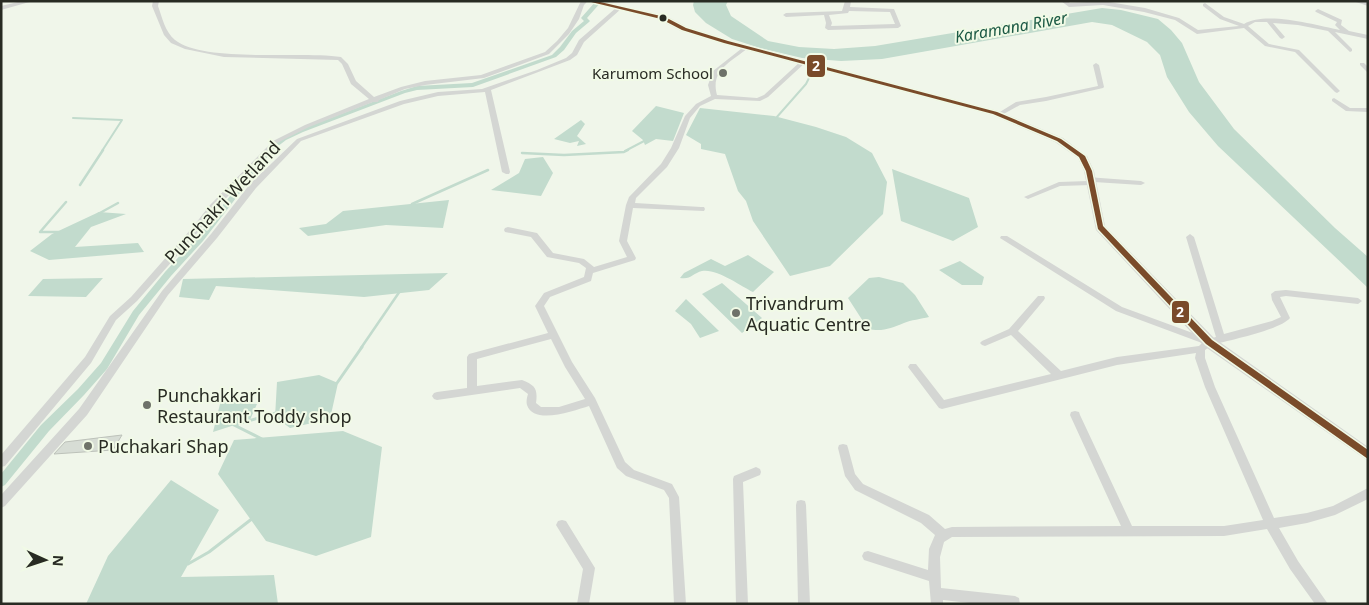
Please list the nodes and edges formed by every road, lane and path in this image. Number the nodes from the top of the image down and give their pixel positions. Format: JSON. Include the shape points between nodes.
{"nodes":[{"id":1,"x":28,"y":1,"type":"edge"},
{"id":2,"x":156,"y":1,"type":"edge"},
{"id":3,"x":587,"y":1,"type":"edge"},
{"id":4,"x":848,"y":1,"type":"edge"},
{"id":5,"x":1064,"y":1,"type":"edge"},
{"id":6,"x":1358,"y":1,"type":"edge"},
{"id":7,"x":1368,"y":4,"type":"edge"},
{"id":8,"x":1205,"y":5,"type":"dead end"},
{"id":9,"x":619,"y":8,"type":"junction"},
{"id":10,"x":3,"y":9,"type":"edge"},
{"id":11,"x":846,"y":9,"type":"junction"},
{"id":12,"x":1318,"y":11,"type":"dead end"},
{"id":13,"x":826,"y":13,"type":"junction"},
{"id":14,"x":786,"y":15,"type":"dead end"},
{"id":15,"x":1268,"y":20,"type":"junction"},
{"id":16,"x":1246,"y":27,"type":"junction"},
{"id":17,"x":1330,"y":30,"type":"junction"},
{"id":18,"x":1347,"y":33,"type":"junction"},
{"id":19,"x":1282,"y":37,"type":"dead end"},
{"id":20,"x":1368,"y":37,"type":"edge"},
{"id":21,"x":746,"y":47,"type":"junction"},
{"id":22,"x":1350,"y":50,"type":"dead end"},
{"id":23,"x":802,"y":62,"type":"junction"},
{"id":24,"x":1096,"y":64,"type":"dead end"},
{"id":25,"x":1362,"y":64,"type":"dead end"},
{"id":26,"x":1368,"y":71,"type":"edge"},
{"id":27,"x":488,"y":90,"type":"junction"},
{"id":28,"x":1336,"y":90,"type":"dead end"},
{"id":29,"x":714,"y":97,"type":"junction"},
{"id":30,"x":1334,"y":100,"type":"dead end"},
{"id":31,"x":375,"y":101,"type":"junction"},
{"id":32,"x":1368,"y":110,"type":"edge"},
{"id":33,"x":998,"y":115,"type":"junction"},
{"id":34,"x":506,"y":172,"type":"dead end"},
{"id":35,"x":1091,"y":181,"type":"junction"},
{"id":36,"x":1141,"y":183,"type":"dead end"},
{"id":37,"x":1028,"y":197,"type":"dead end"},
{"id":38,"x":630,"y":205,"type":"junction"},
{"id":39,"x":701,"y":210,"type":"dead end"},
{"id":40,"x":508,"y":230,"type":"dead end"},
{"id":41,"x":1190,"y":237,"type":"dead end"},
{"id":42,"x":1004,"y":238,"type":"dead end"},
{"id":43,"x":590,"y":271,"type":"junction"},
{"id":44,"x":1041,"y":298,"type":"dead end"},
{"id":45,"x":1358,"y":302,"type":"dead end"},
{"id":46,"x":1012,"y":331,"type":"junction"},
{"id":47,"x":554,"y":335,"type":"junction"},
{"id":48,"x":1221,"y":339,"type":"junction"},
{"id":49,"x":986,"y":343,"type":"dead end"},
{"id":50,"x":1205,"y":346,"type":"junction"},
{"id":51,"x":913,"y":366,"type":"dead end"},
{"id":52,"x":1059,"y":375,"type":"junction"},
{"id":53,"x":472,"y":392,"type":"junction"},
{"id":54,"x":437,"y":396,"type":"dead end"},
{"id":55,"x":592,"y":401,"type":"junction"},
{"id":56,"x":1076,"y":415,"type":"dead end"},
{"id":57,"x":843,"y":448,"type":"dead end"},
{"id":58,"x":1368,"y":455,"type":"edge"},
{"id":59,"x":1,"y":463,"type":"edge"},
{"id":60,"x":756,"y":472,"type":"dead end"},
{"id":61,"x":1368,"y":493,"type":"edge"},
{"id":62,"x":1,"y":503,"type":"edge"},
{"id":63,"x":801,"y":505,"type":"dead end"},
{"id":64,"x":562,"y":525,"type":"dead end"},
{"id":65,"x":1271,"y":525,"type":"junction"},
{"id":66,"x":1129,"y":531,"type":"junction"},
{"id":67,"x":943,"y":535,"type":"junction"},
{"id":68,"x":868,"y":556,"type":"dead end"},
{"id":69,"x":936,"y":578,"type":"junction"},
{"id":70,"x":937,"y":598,"type":"edge"},
{"id":71,"x":1015,"y":602,"type":"dead end"},
{"id":72,"x":583,"y":604,"type":"edge"},
{"id":73,"x":680,"y":604,"type":"edge"},
{"id":74,"x":742,"y":604,"type":"edge"},
{"id":75,"x":804,"y":604,"type":"edge"},
{"id":76,"x":1322,"y":604,"type":"edge"}],
"edges":[{"from":1,"to":10,"type":"street"},
{"from":2,"to":31,"type":"street","via":[[166,34],[176,44],[224,55],[339,58],[344,61],[352,81]]},
{"from":3,"to":9,"type":"main road"},
{"from":3,"to":31,"type":"street","name":"Punchakri Wetland","via":[[581,4],[576,20],[547,53],[482,77],[425,83],[403,88]]},
{"from":4,"to":11,"type":"street"},
{"from":5,"to":16,"type":"street","via":[[1146,10],[1177,19],[1197,32]]},
{"from":6,"to":7,"type":"street"},
{"from":8,"to":16,"type":"street","via":[[1222,18]]},
{"from":9,"to":21,"type":"main road","via":[[663,18],[692,32]]},
{"from":9,"to":27,"type":"street","via":[[581,41],[575,54],[568,59]]},
{"from":11,"to":13,"type":"street"},
{"from":11,"to":13,"type":"street","via":[[892,10],[898,26],[828,29]]},
{"from":12,"to":18,"type":"street","via":[[1340,21],[1338,25]]},
{"from":13,"to":14,"type":"street"},
{"from":15,"to":16,"type":"street","via":[[1253,21]]},
{"from":15,"to":17,"type":"street"},
{"from":15,"to":19,"type":"street"},
{"from":16,"to":28,"type":"street","via":[[1267,45],[1297,51]]},
{"from":17,"to":18,"type":"street"},
{"from":17,"to":22,"type":"street"},
{"from":18,"to":20,"type":"street"},
{"from":21,"to":23,"type":"main road"},
{"from":21,"to":29,"type":"street","via":[[715,72],[711,85]]},
{"from":23,"to":29,"type":"street","via":[[758,100]]},
{"from":23,"to":33,"type":"main road"},
{"from":24,"to":33,"type":"street","via":[[1101,87],[1018,103]]},
{"from":25,"to":26,"type":"street"},
{"from":27,"to":34,"type":"street"},
{"from":27,"to":62,"type":"street","via":[[423,96],[299,140],[253,186],[165,293],[83,412]]},
{"from":29,"to":38,"type":"street","via":[[698,105],[687,117],[675,148],[633,197]]},
{"from":30,"to":32,"type":"street","via":[[1348,110]]},
{"from":31,"to":59,"type":"street","name":"Punchakri Wetland","via":[[307,126],[271,145],[134,299],[113,318],[88,360]]},
{"from":33,"to":35,"type":"main road","via":[[1059,140],[1082,156]]},
{"from":35,"to":36,"type":"street"},
{"from":35,"to":37,"type":"street","via":[[1059,184]]},
{"from":35,"to":50,"type":"main road","via":[[1100,227]]},
{"from":38,"to":39,"type":"street"},
{"from":38,"to":43,"type":"street","via":[[623,241],[632,258]]},
{"from":40,"to":43,"type":"street","via":[[534,235],[550,255],[581,261]]},
{"from":41,"to":48,"type":"street"},
{"from":42,"to":50,"type":"street","via":[[1119,309]]},
{"from":43,"to":47,"type":"street","via":[[588,279],[542,299],[539,306]]},
{"from":44,"to":46,"type":"street"},
{"from":45,"to":48,"type":"street","via":[[1275,294],[1286,318]]},
{"from":46,"to":49,"type":"street"},
{"from":46,"to":52,"type":"street"},
{"from":47,"to":53,"type":"street","via":[[472,357]]},
{"from":47,"to":55,"type":"street"},
{"from":48,"to":50,"type":"street"},
{"from":50,"to":52,"type":"street"},
{"from":50,"to":58,"type":"main road"},
{"from":50,"to":65,"type":"street","via":[[1200,358],[1207,380]]},
{"from":51,"to":52,"type":"street","via":[[942,405]]},
{"from":53,"to":54,"type":"street"},
{"from":53,"to":55,"type":"street","via":[[522,384],[533,392],[533,408],[550,412]]},
{"from":55,"to":73,"type":"street","via":[[621,465],[630,473],[668,488],[674,497]]},
{"from":56,"to":66,"type":"street"},
{"from":57,"to":67,"type":"street","via":[[850,476],[859,487],[925,519]]},
{"from":60,"to":74,"type":"street","via":[[738,479]]},
{"from":61,"to":65,"type":"street","via":[[1335,510]]},
{"from":63,"to":75,"type":"street"},
{"from":64,"to":72,"type":"street","via":[[589,568]]},
{"from":65,"to":66,"type":"street","via":[[1224,531]]},
{"from":65,"to":76,"type":"street"},
{"from":66,"to":67,"type":"street","via":[[952,532]]},
{"from":67,"to":69,"type":"street","via":[[937,543],[935,555]]},
{"from":68,"to":69,"type":"street"},
{"from":69,"to":70,"type":"street"},
{"from":70,"to":71,"type":"street"}]}
